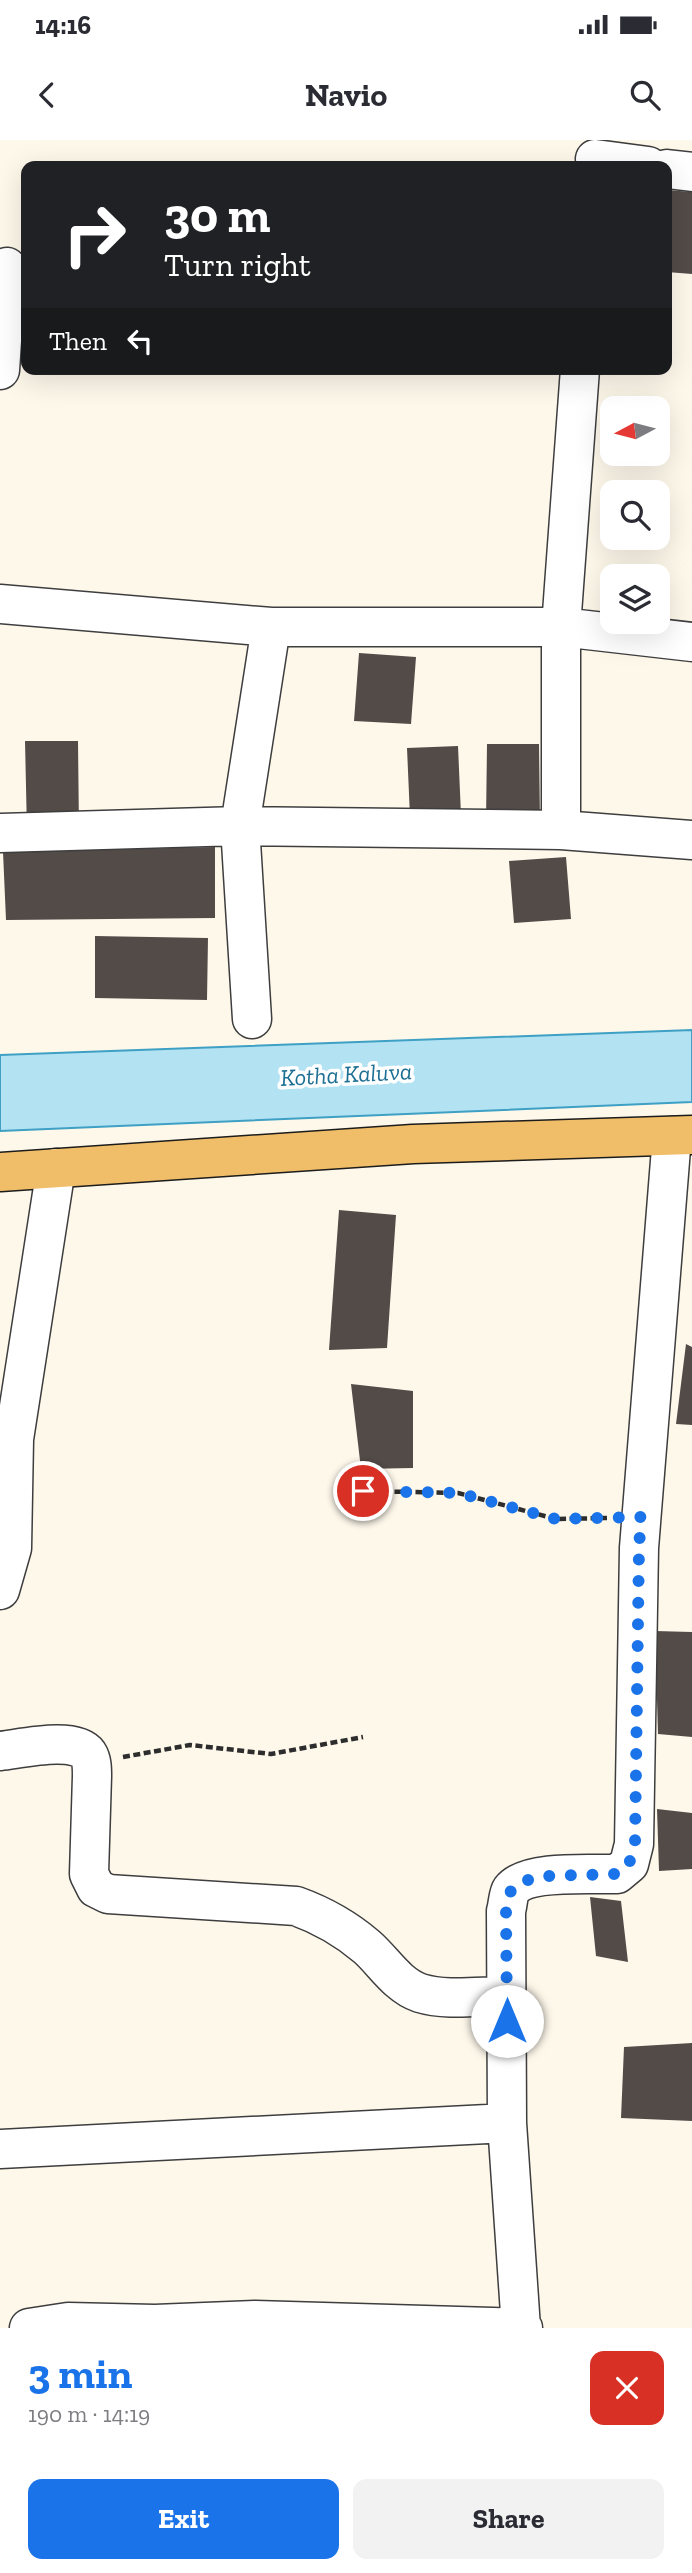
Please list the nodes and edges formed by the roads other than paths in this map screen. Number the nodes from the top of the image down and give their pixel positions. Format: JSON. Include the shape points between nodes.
{"nodes":[{"id":1,"x":596,"y":155,"type":"edge"},
{"id":2,"x":624,"y":161,"type":"edge"},
{"id":3,"x":672,"y":170,"type":"edge"},
{"id":4,"x":692,"y":172,"type":"edge"},
{"id":5,"x":7,"y":267,"type":"dead end"},
{"id":6,"x":0,"y":370,"type":"edge"},
{"id":7,"x":580,"y":375,"type":"edge"},
{"id":8,"x":0,"y":604,"type":"edge"},
{"id":9,"x":271,"y":626,"type":"junction"},
{"id":10,"x":561,"y":627,"type":"junction"},
{"id":11,"x":692,"y":642,"type":"edge"},
{"id":12,"x":240,"y":826,"type":"junction"},
{"id":13,"x":561,"y":830,"type":"junction"},
{"id":14,"x":0,"y":833,"type":"edge"},
{"id":15,"x":692,"y":840,"type":"edge"},
{"id":16,"x":252,"y":1019,"type":"dead end"},
{"id":17,"x":682,"y":1135,"type":"edge"},
{"id":18,"x":56,"y":1168,"type":"junction"},
{"id":19,"x":0,"y":1172,"type":"edge"},
{"id":20,"x":0,"y":1590,"type":"edge"},
{"id":21,"x":0,"y":1751,"type":"edge"},
{"id":22,"x":507,"y":1996,"type":"junction"},
{"id":23,"x":507,"y":2123,"type":"junction"},
{"id":24,"x":0,"y":2149,"type":"edge"},
{"id":25,"x":155,"y":2326,"type":"edge"},
{"id":26,"x":29,"y":2328,"type":"edge"},
{"id":27,"x":522,"y":2328,"type":"edge"}],
"edges":[{"from":1,"to":2,"type":"street"},
{"from":3,"to":4,"type":"street"},
{"from":5,"to":6,"type":"street"},
{"from":7,"to":10,"type":"street"},
{"from":8,"to":9,"type":"street"},
{"from":9,"to":10,"type":"street"},
{"from":9,"to":12,"type":"street"},
{"from":10,"to":11,"type":"street"},
{"from":10,"to":13,"type":"street"},
{"from":12,"to":13,"type":"street"},
{"from":12,"to":14,"type":"street"},
{"from":12,"to":16,"type":"street"},
{"from":13,"to":15,"type":"street"},
{"from":17,"to":18,"type":"main road","via":[[413,1144]]},
{"from":17,"to":22,"type":"street","via":[[641,1517],[635,1844],[629,1864],[617,1874],[547,1876],[523,1881],[511,1890],[506,1911]]},
{"from":18,"to":19,"type":"main road"},
{"from":18,"to":20,"type":"street","via":[[14,1439],[12,1548]]},
{"from":21,"to":22,"type":"street","via":[[61,1744],[87,1752],[91,1763],[89,1874],[96,1888],[108,1894],[296,1906],[351,1935],[417,1992]]},
{"from":22,"to":23,"type":"street"},
{"from":23,"to":24,"type":"street"},
{"from":23,"to":27,"type":"street"},
{"from":25,"to":26,"type":"street","via":[[68,2322]]},
{"from":25,"to":27,"type":"street","via":[[255,2320]]}]}
